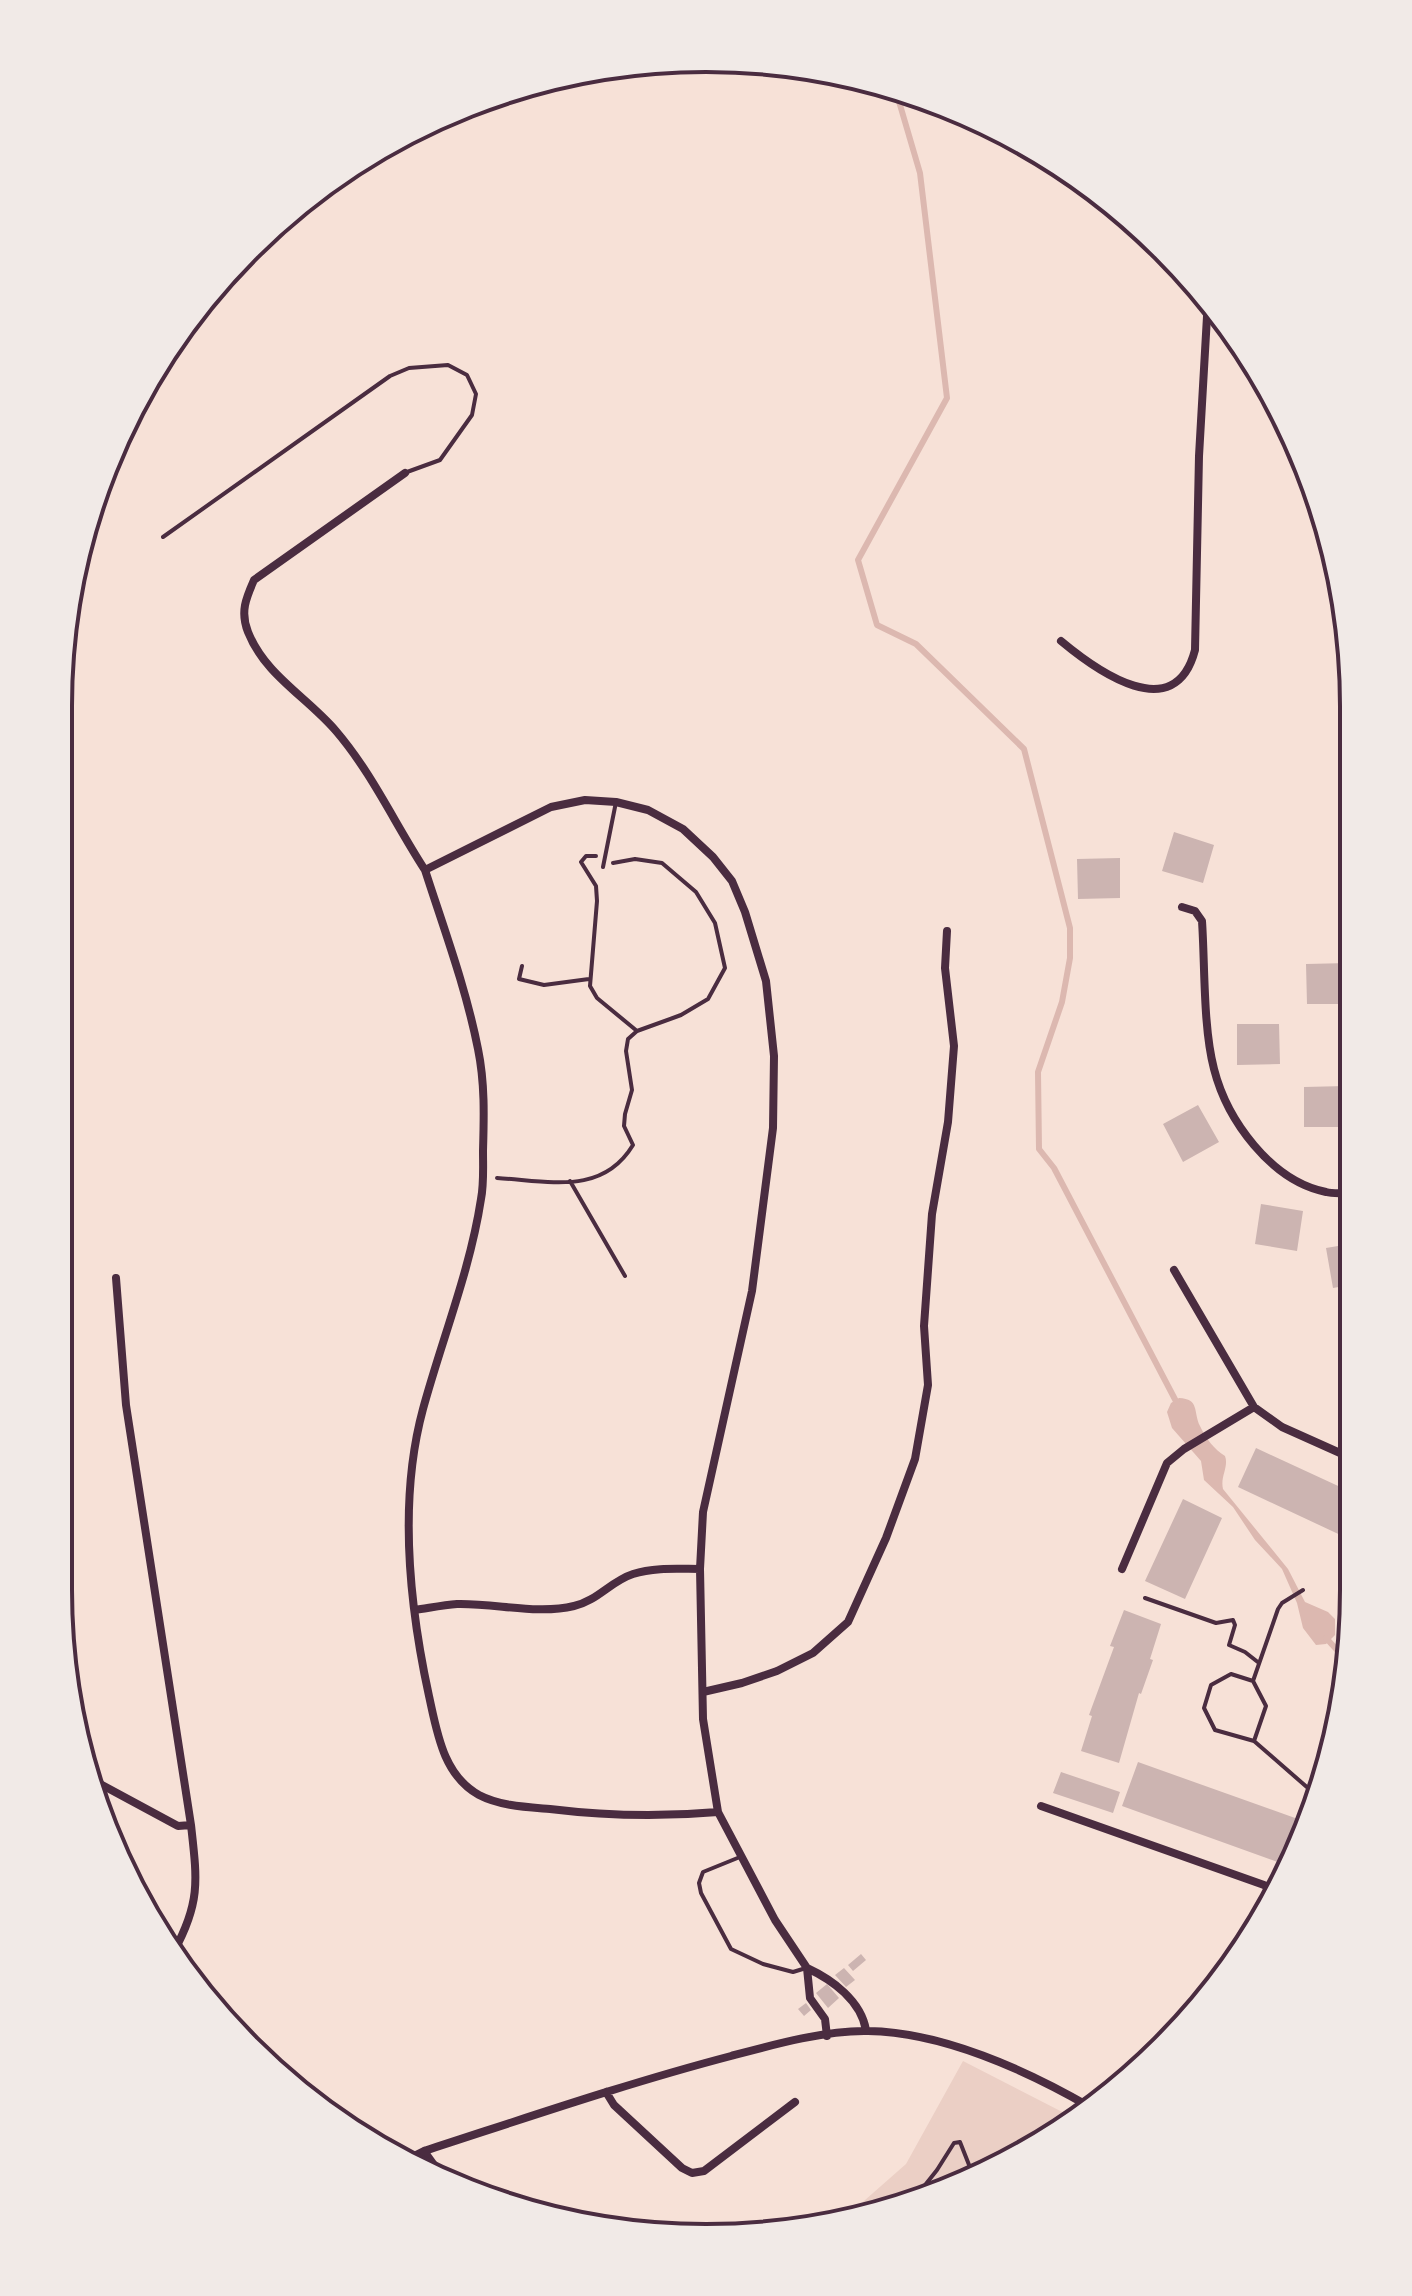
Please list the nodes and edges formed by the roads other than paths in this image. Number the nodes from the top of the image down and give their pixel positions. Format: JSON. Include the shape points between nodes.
{"nodes":[{"id":1,"x":1207,"y":317,"type":"edge"},
{"id":2,"x":405,"y":473,"type":"joint"},
{"id":3,"x":163,"y":537,"type":"dead end"},
{"id":4,"x":1061,"y":641,"type":"dead end"},
{"id":5,"x":616,"y":802,"type":"junction"},
{"id":6,"x":603,"y":867,"type":"road end"},
{"id":7,"x":425,"y":870,"type":"junction"},
{"id":8,"x":1182,"y":907,"type":"dead end"},
{"id":9,"x":947,"y":931,"type":"dead end"},
{"id":10,"x":1340,"y":1193,"type":"edge"},
{"id":11,"x":1174,"y":1270,"type":"dead end"},
{"id":12,"x":116,"y":1278,"type":"dead end"},
{"id":13,"x":1254,"y":1407,"type":"junction"},
{"id":14,"x":1340,"y":1453,"type":"edge"},
{"id":15,"x":700,"y":1569,"type":"junction"},
{"id":16,"x":1122,"y":1569,"type":"dead end"},
{"id":17,"x":415,"y":1610,"type":"junction"},
{"id":18,"x":703,"y":1692,"type":"junction"},
{"id":19,"x":104,"y":1786,"type":"edge"},
{"id":20,"x":1041,"y":1806,"type":"dead end"},
{"id":21,"x":718,"y":1812,"type":"junction"},
{"id":22,"x":191,"y":1825,"type":"junction"},
{"id":23,"x":740,"y":1857,"type":"junction"},
{"id":24,"x":1266,"y":1886,"type":"edge"},
{"id":25,"x":178,"y":1941,"type":"edge"},
{"id":26,"x":807,"y":1968,"type":"junction"},
{"id":27,"x":866,"y":2030,"type":"junction"},
{"id":28,"x":827,"y":2036,"type":"junction"},
{"id":29,"x":606,"y":2092,"type":"junction"},
{"id":30,"x":1080,"y":2101,"type":"edge"},
{"id":31,"x":795,"y":2102,"type":"dead end"},
{"id":32,"x":424,"y":2151,"type":"junction"},
{"id":33,"x":417,"y":2154,"type":"edge"},
{"id":34,"x":432,"y":2162,"type":"edge"}],
"edges":[{"from":1,"to":4,"type":"street","via":[[1195,650],[1188,672],[1165,688],[1130,685]]},
{"from":2,"to":3,"type":"lane","via":[[440,460],[472,415],[476,394],[458,368],[429,365],[390,376]]},
{"from":2,"to":7,"type":"street","via":[[254,580],[243,614],[271,671],[335,730],[364,766]]},
{"from":5,"to":6,"type":"lane"},
{"from":5,"to":7,"type":"street","via":[[585,800],[551,807]]},
{"from":5,"to":15,"type":"street","via":[[648,810],[683,829],[732,881],[757,949],[770,1016],[773,1128],[759,1241],[706,1492]]},
{"from":7,"to":17,"type":"street","via":[[462,987],[484,1092],[482,1198],[422,1412],[415,1455],[410,1507]]},
{"from":8,"to":10,"type":"street","via":[[1195,911],[1202,921],[1214,1068],[1240,1129],[1279,1169],[1325,1192]]},
{"from":9,"to":18,"type":"street","via":[[945,968],[954,1046],[932,1214],[924,1326],[928,1385],[915,1459],[848,1622],[813,1653],[789,1665]]},
{"from":11,"to":13,"type":"street"},
{"from":12,"to":22,"type":"street","via":[[126,1405]]},
{"from":13,"to":14,"type":"street","via":[[1282,1427]]},
{"from":13,"to":16,"type":"street","via":[[1167,1463]]},
{"from":15,"to":17,"type":"street","via":[[633,1574],[594,1598],[567,1607],[457,1604]]},
{"from":15,"to":18,"type":"street"},
{"from":17,"to":21,"type":"street","via":[[422,1663],[447,1762],[479,1795],[510,1805],[607,1816]]},
{"from":18,"to":21,"type":"street","via":[[706,1749]]},
{"from":19,"to":22,"type":"street","via":[[178,1826]]},
{"from":20,"to":24,"type":"street"},
{"from":21,"to":23,"type":"street"},
{"from":22,"to":25,"type":"street","via":[[197,1880],[194,1907]]},
{"from":23,"to":26,"type":"street"},
{"from":23,"to":26,"type":"lane","via":[[703,1872],[699,1883],[731,1949],[793,1972]]},
{"from":26,"to":27,"type":"street","via":[[831,1979],[863,2016]]},
{"from":26,"to":28,"type":"street","via":[[810,1998],[825,2019]]},
{"from":27,"to":28,"type":"street"},
{"from":27,"to":30,"type":"street","via":[[915,2035],[966,2051]]},
{"from":28,"to":29,"type":"street","via":[[785,2042]]},
{"from":29,"to":31,"type":"street","via":[[692,2173],[704,2171]]},
{"from":29,"to":32,"type":"street"},
{"from":32,"to":33,"type":"street"},
{"from":32,"to":34,"type":"street"}]}
